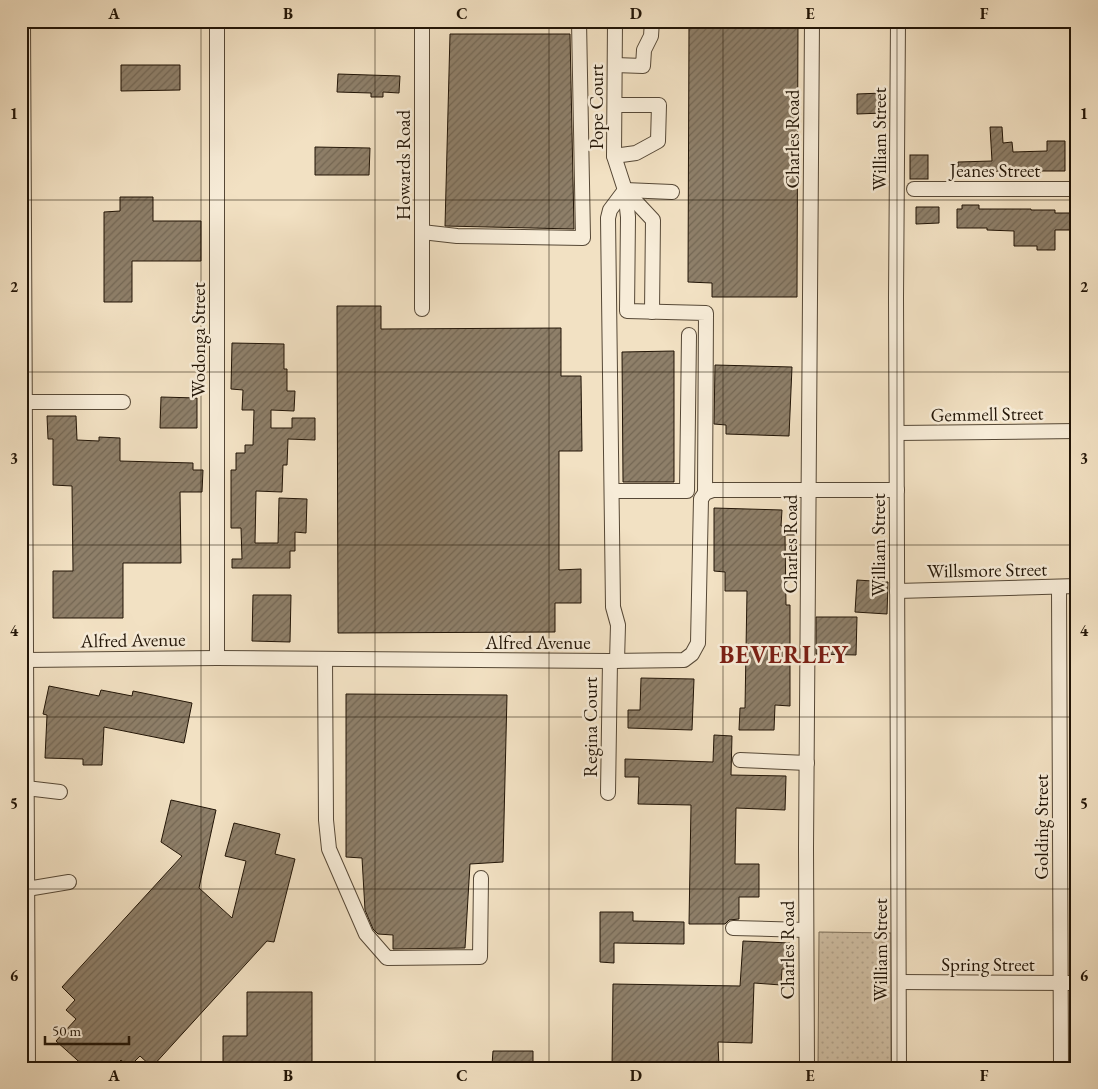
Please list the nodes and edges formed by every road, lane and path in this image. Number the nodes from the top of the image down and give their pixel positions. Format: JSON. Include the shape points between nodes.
{"nodes":[{"id":1,"x":24,"y":21,"type":"edge"},
{"id":2,"x":216,"y":21,"type":"edge"},
{"id":3,"x":422,"y":21,"type":"edge"},
{"id":4,"x":579,"y":21,"type":"edge"},
{"id":5,"x":615,"y":21,"type":"edge"},
{"id":6,"x":652,"y":21,"type":"edge"},
{"id":7,"x":812,"y":21,"type":"edge"},
{"id":8,"x":898,"y":21,"type":"edge"},
{"id":9,"x":615,"y":65,"type":"junction"},
{"id":10,"x":614,"y":105,"type":"junction"},
{"id":11,"x":614,"y":156,"type":"junction"},
{"id":12,"x":914,"y":189,"type":"dead end"},
{"id":13,"x":1077,"y":189,"type":"edge"},
{"id":14,"x":625,"y":190,"type":"junction"},
{"id":15,"x":672,"y":192,"type":"dead end"},
{"id":16,"x":23,"y":194,"type":"edge"},
{"id":17,"x":422,"y":232,"type":"junction"},
{"id":18,"x":422,"y":309,"type":"dead end"},
{"id":19,"x":652,"y":312,"type":"junction"},
{"id":20,"x":689,"y":335,"type":"dead end"},
{"id":21,"x":26,"y":402,"type":"junction"},
{"id":22,"x":124,"y":402,"type":"dead end"},
{"id":23,"x":1077,"y":431,"type":"edge"},
{"id":24,"x":897,"y":433,"type":"junction"},
{"id":25,"x":23,"y":485,"type":"edge"},
{"id":26,"x":809,"y":490,"type":"junction"},
{"id":27,"x":897,"y":490,"type":"junction"},
{"id":28,"x":612,"y":491,"type":"junction"},
{"id":29,"x":705,"y":493,"type":"junction"},
{"id":30,"x":1077,"y":586,"type":"edge"},
{"id":31,"x":1059,"y":587,"type":"junction"},
{"id":32,"x":897,"y":591,"type":"junction"},
{"id":33,"x":216,"y":658,"type":"junction"},
{"id":34,"x":325,"y":659,"type":"junction"},
{"id":35,"x":26,"y":660,"type":"junction"},
{"id":36,"x":614,"y":661,"type":"junction"},
{"id":37,"x":740,"y":760,"type":"dead end"},
{"id":38,"x":807,"y":763,"type":"junction"},
{"id":39,"x":26,"y":788,"type":"junction"},
{"id":40,"x":60,"y":792,"type":"dead end"},
{"id":41,"x":608,"y":793,"type":"dead end"},
{"id":42,"x":480,"y":878,"type":"dead end"},
{"id":43,"x":70,"y":882,"type":"dead end"},
{"id":44,"x":27,"y":889,"type":"junction"},
{"id":45,"x":733,"y":928,"type":"dead end"},
{"id":46,"x":806,"y":930,"type":"junction"},
{"id":47,"x":899,"y":982,"type":"junction"},
{"id":48,"x":1077,"y":983,"type":"edge"},
{"id":49,"x":1060,"y":984,"type":"junction"},
{"id":50,"x":28,"y":1068,"type":"edge"},
{"id":51,"x":806,"y":1068,"type":"edge"},
{"id":52,"x":899,"y":1068,"type":"edge"},
{"id":53,"x":1061,"y":1068,"type":"edge"}],
"edges":[{"from":1,"to":16,"type":"street"},
{"from":2,"to":33,"type":"street","name":"Wodonga Street"},
{"from":3,"to":17,"type":"street","name":"Howards Road"},
{"from":4,"to":17,"type":"street","via":[[583,238],[457,236]]},
{"from":5,"to":9,"type":"street","name":"Pope Court"},
{"from":6,"to":9,"type":"street","via":[[652,36],[644,50],[643,66]]},
{"from":7,"to":26,"type":"street","name":"Charles Road"},
{"from":8,"to":24,"type":"street","name":"William Street"},
{"from":9,"to":10,"type":"street","name":"Pope Court"},
{"from":10,"to":11,"type":"street","name":"Pope Court"},
{"from":10,"to":11,"type":"street","via":[[659,105],[658,141],[636,154]]},
{"from":11,"to":14,"type":"street","name":"Pope Court"},
{"from":12,"to":13,"type":"street","name":"Jeanes Street"},
{"from":14,"to":15,"type":"street"},
{"from":14,"to":19,"type":"street","via":[[653,220]]},
{"from":14,"to":19,"type":"street","via":[[628,218],[627,311]]},
{"from":14,"to":28,"type":"street","name":"Regina Court","via":[[608,218]]},
{"from":16,"to":21,"type":"street"},
{"from":17,"to":18,"type":"street","name":"Howards Road"},
{"from":19,"to":29,"type":"street","name":"Alfred Avenue","via":[[706,312]]},
{"from":20,"to":28,"type":"street","via":[[687,491]]},
{"from":21,"to":22,"type":"street"},
{"from":21,"to":25,"type":"street"},
{"from":23,"to":24,"type":"street","name":"Gemmell Street"},
{"from":24,"to":27,"type":"street","name":"William Street"},
{"from":25,"to":35,"type":"street"},
{"from":26,"to":27,"type":"street"},
{"from":26,"to":29,"type":"street","via":[[713,490]]},
{"from":26,"to":38,"type":"street","name":"Charles Road"},
{"from":27,"to":32,"type":"street","name":"William Street"},
{"from":28,"to":36,"type":"street","name":"Regina Court","via":[[613,607],[618,625]]},
{"from":29,"to":36,"type":"street","name":"Alfred Avenue","via":[[701,499],[698,644],[684,660]]},
{"from":30,"to":31,"type":"street","name":"Willsmore Street"},
{"from":31,"to":32,"type":"street","name":"Willsmore Street"},
{"from":31,"to":49,"type":"street","name":"Golding Street"},
{"from":32,"to":47,"type":"street","name":"William Street"},
{"from":33,"to":34,"type":"street","name":"Alfred Avenue"},
{"from":33,"to":35,"type":"street","name":"Alfred Avenue"},
{"from":34,"to":36,"type":"street","name":"Alfred Avenue"},
{"from":34,"to":42,"type":"street","via":[[329,849],[366,934],[387,958],[480,957]]},
{"from":35,"to":39,"type":"street"},
{"from":36,"to":41,"type":"street","name":"Regina Court"},
{"from":37,"to":38,"type":"street"},
{"from":38,"to":46,"type":"street","name":"Charles Road"},
{"from":39,"to":40,"type":"street"},
{"from":39,"to":44,"type":"street"},
{"from":43,"to":44,"type":"street"},
{"from":44,"to":50,"type":"street"},
{"from":45,"to":46,"type":"street"},
{"from":46,"to":51,"type":"street","name":"Charles Road"},
{"from":47,"to":49,"type":"street","name":"Spring Street"},
{"from":47,"to":52,"type":"street","name":"William Street"},
{"from":48,"to":49,"type":"street","name":"Spring Street"},
{"from":49,"to":53,"type":"street","name":"Golding Street"}]}
